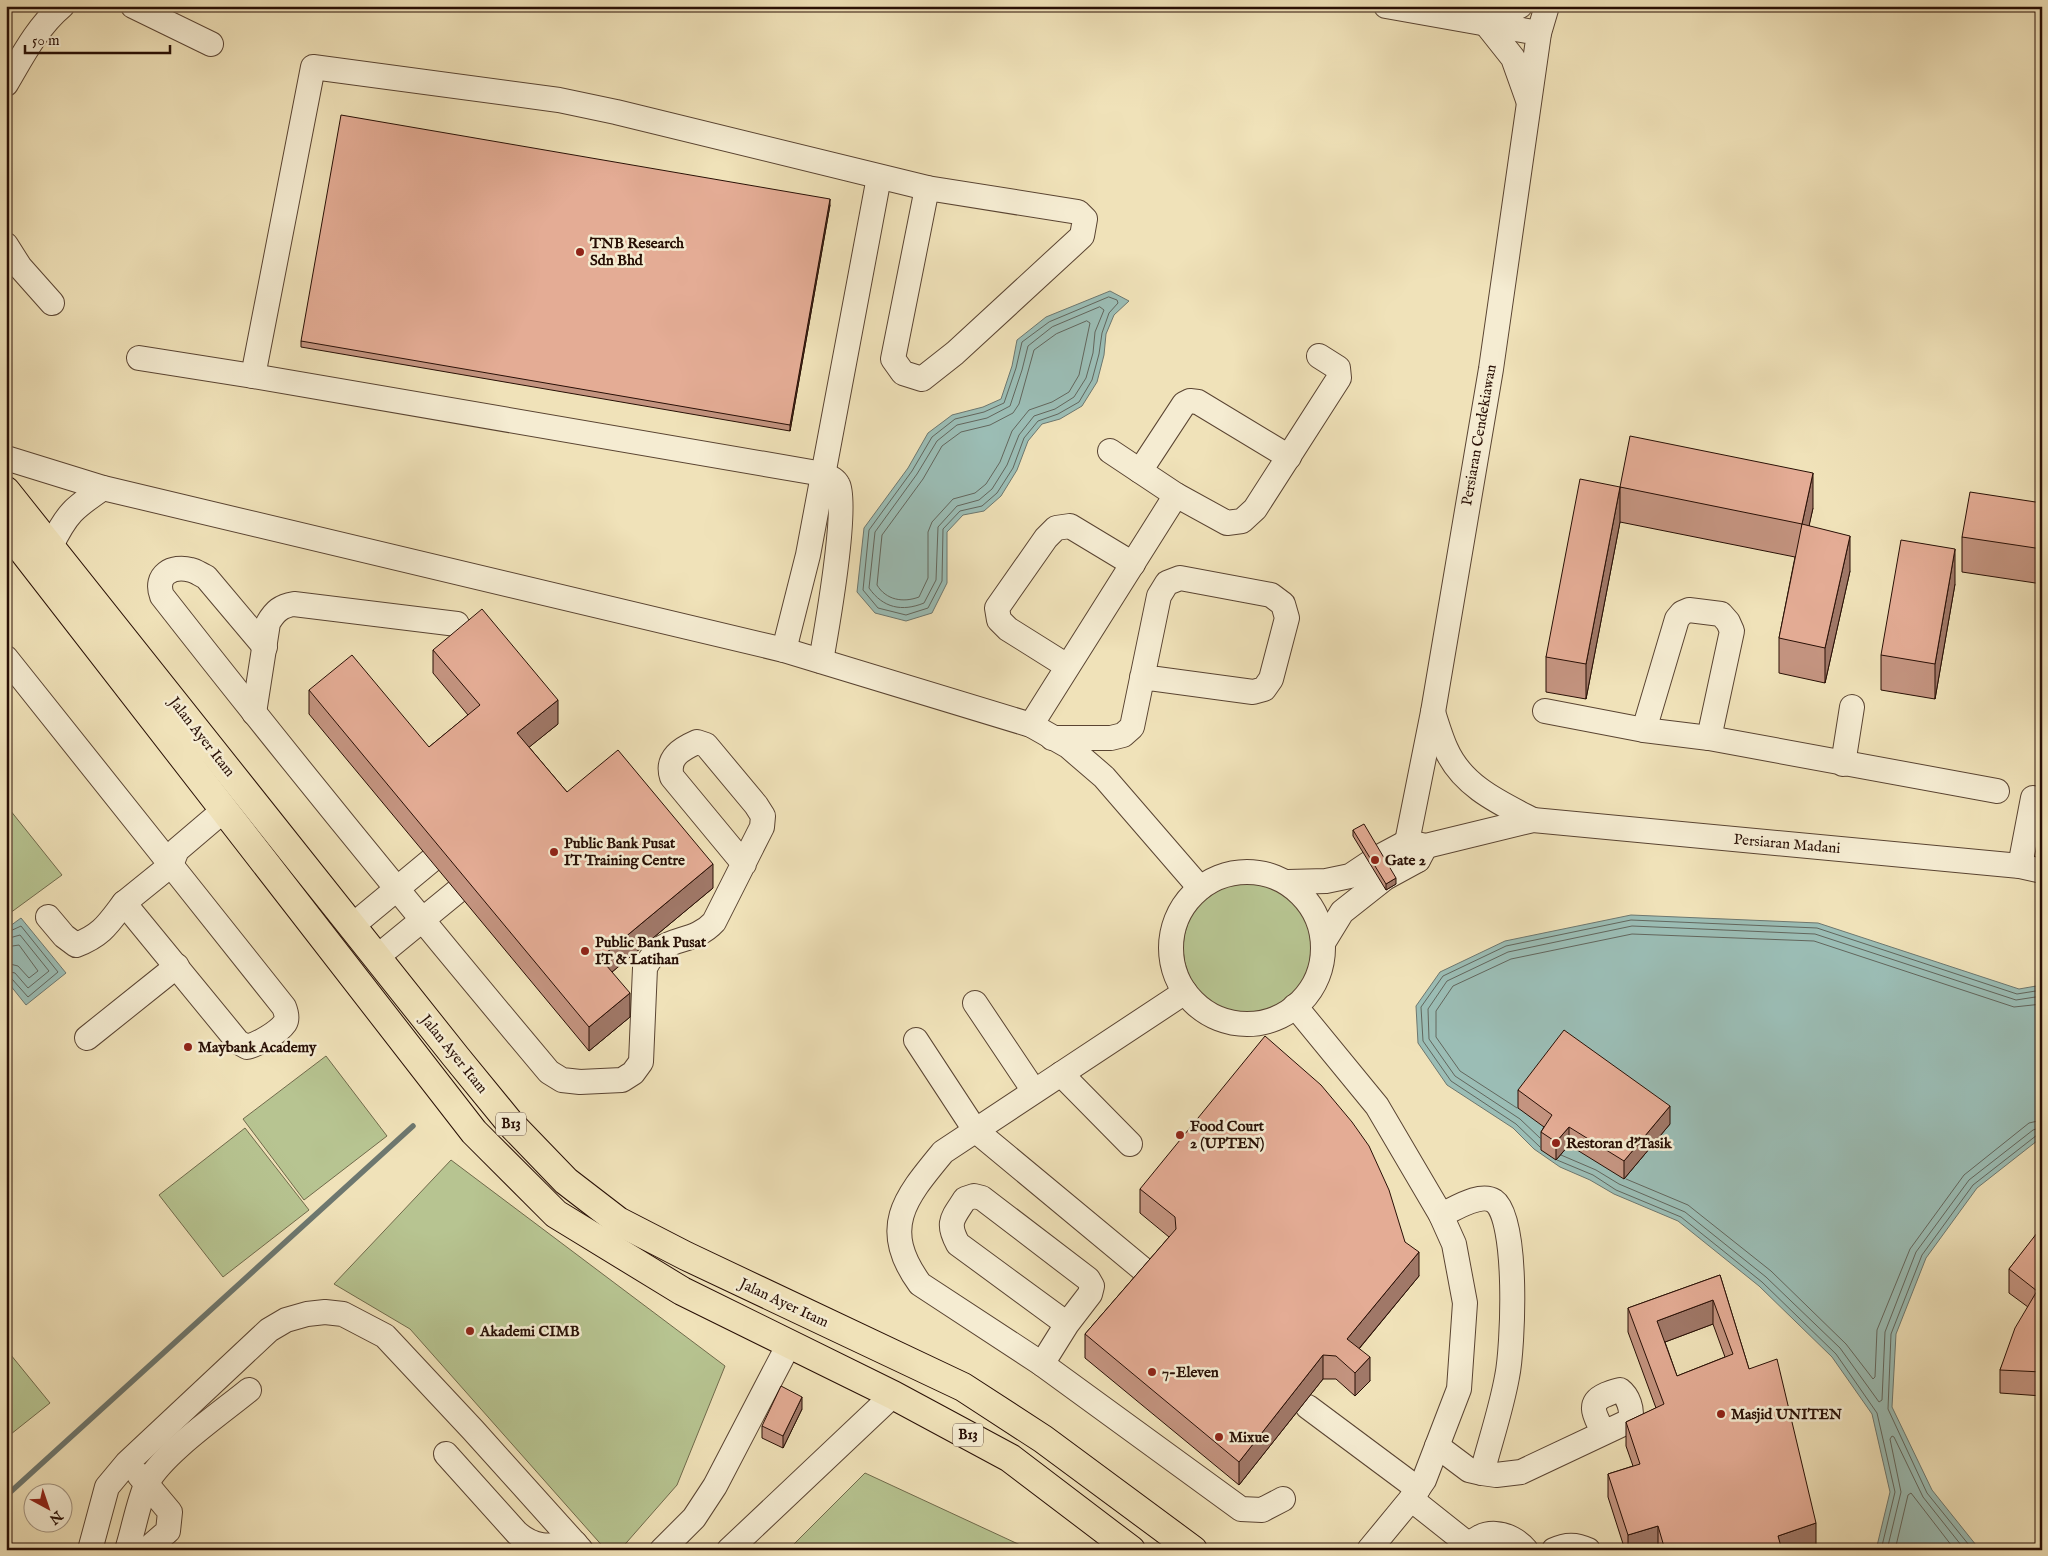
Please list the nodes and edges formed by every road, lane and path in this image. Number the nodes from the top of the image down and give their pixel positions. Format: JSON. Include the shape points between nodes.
{"nodes":[{"id":1,"x":62,"y":6,"type":"edge"},
{"id":2,"x":133,"y":6,"type":"edge"},
{"id":3,"x":1386,"y":6,"type":"edge"},
{"id":4,"x":1520,"y":6,"type":"edge"},
{"id":5,"x":1547,"y":6,"type":"edge"},
{"id":6,"x":1486,"y":24,"type":"junction"},
{"id":7,"x":1539,"y":33,"type":"junction"},
{"id":8,"x":210,"y":44,"type":"dead end"},
{"id":9,"x":6,"y":84,"type":"edge"},
{"id":10,"x":1529,"y":104,"type":"junction"},
{"id":11,"x":879,"y":176,"type":"junction"},
{"id":12,"x":927,"y":188,"type":"junction"},
{"id":13,"x":6,"y":245,"type":"edge"},
{"id":14,"x":52,"y":303,"type":"dead end"},
{"id":15,"x":1319,"y":356,"type":"dead end"},
{"id":16,"x":138,"y":358,"type":"dead end"},
{"id":17,"x":253,"y":376,"type":"junction"},
{"id":18,"x":1110,"y":451,"type":"dead end"},
{"id":19,"x":1289,"y":457,"type":"junction"},
{"id":20,"x":6,"y":458,"type":"edge"},
{"id":21,"x":1140,"y":471,"type":"junction"},
{"id":22,"x":823,"y":474,"type":"junction"},
{"id":23,"x":103,"y":488,"type":"junction"},
{"id":24,"x":6,"y":491,"type":"edge"},
{"id":25,"x":1176,"y":495,"type":"junction"},
{"id":26,"x":6,"y":529,"type":"edge"},
{"id":27,"x":51,"y":546,"type":"junction"},
{"id":28,"x":1133,"y":564,"type":"junction"},
{"id":29,"x":457,"y":624,"type":"dead end"},
{"id":30,"x":264,"y":646,"type":"junction"},
{"id":31,"x":784,"y":650,"type":"junction"},
{"id":32,"x":6,"y":658,"type":"edge"},
{"id":33,"x":821,"y":661,"type":"junction"},
{"id":34,"x":1067,"y":666,"type":"junction"},
{"id":35,"x":1142,"y":677,"type":"junction"},
{"id":36,"x":1852,"y":707,"type":"dead end"},
{"id":37,"x":1545,"y":711,"type":"dead end"},
{"id":38,"x":1433,"y":712,"type":"junction"},
{"id":39,"x":254,"y":713,"type":"junction"},
{"id":40,"x":1031,"y":725,"type":"junction"},
{"id":41,"x":1644,"y":730,"type":"junction"},
{"id":42,"x":1052,"y":738,"type":"junction"},
{"id":43,"x":1709,"y":738,"type":"junction"},
{"id":44,"x":1843,"y":764,"type":"junction"},
{"id":45,"x":1997,"y":791,"type":"dead end"},
{"id":46,"x":2033,"y":798,"type":"dead end"},
{"id":47,"x":229,"y":817,"type":"junction"},
{"id":48,"x":1532,"y":820,"type":"junction"},
{"id":49,"x":1417,"y":849,"type":"junction"},
{"id":50,"x":744,"y":864,"type":"junction"},
{"id":51,"x":171,"y":866,"type":"junction"},
{"id":52,"x":2031,"y":868,"type":"edge"},
{"id":53,"x":1288,"y":882,"type":"junction"},
{"id":54,"x":1200,"y":888,"type":"junction"},
{"id":55,"x":397,"y":889,"type":"junction"},
{"id":56,"x":124,"y":903,"type":"junction"},
{"id":57,"x":48,"y":917,"type":"dead end"},
{"id":58,"x":422,"y":921,"type":"junction"},
{"id":59,"x":352,"y":926,"type":"junction"},
{"id":60,"x":1323,"y":943,"type":"junction"},
{"id":61,"x":377,"y":957,"type":"junction"},
{"id":62,"x":177,"y":966,"type":"junction"},
{"id":63,"x":1185,"y":992,"type":"junction"},
{"id":64,"x":975,"y":1003,"type":"dead end"},
{"id":65,"x":1295,"y":1006,"type":"junction"},
{"id":66,"x":86,"y":1038,"type":"dead end"},
{"id":67,"x":916,"y":1040,"type":"dead end"},
{"id":68,"x":1061,"y":1074,"type":"junction"},
{"id":69,"x":1034,"y":1091,"type":"junction"},
{"id":70,"x":975,"y":1130,"type":"junction"},
{"id":71,"x":1130,"y":1144,"type":"dead end"},
{"id":72,"x":1441,"y":1215,"type":"junction"},
{"id":73,"x":1157,"y":1281,"type":"edge"},
{"id":74,"x":1067,"y":1324,"type":"junction"},
{"id":75,"x":789,"y":1344,"type":"junction"},
{"id":76,"x":1042,"y":1364,"type":"junction"},
{"id":77,"x":249,"y":1390,"type":"dead end"},
{"id":78,"x":893,"y":1395,"type":"junction"},
{"id":79,"x":1308,"y":1407,"type":"dead end"},
{"id":80,"x":473,"y":1430,"type":"junction"},
{"id":81,"x":1603,"y":1432,"type":"dead end"},
{"id":82,"x":1437,"y":1446,"type":"junction"},
{"id":83,"x":127,"y":1462,"type":"junction"},
{"id":84,"x":1482,"y":1474,"type":"junction"},
{"id":85,"x":147,"y":1484,"type":"junction"},
{"id":86,"x":1414,"y":1494,"type":"junction"},
{"id":87,"x":1283,"y":1499,"type":"dead end"},
{"id":88,"x":578,"y":1546,"type":"edge"},
{"id":89,"x":1467,"y":1547,"type":"edge"},
{"id":90,"x":90,"y":1550,"type":"edge"},
{"id":91,"x":127,"y":1550,"type":"edge"},
{"id":92,"x":146,"y":1550,"type":"edge"},
{"id":93,"x":662,"y":1550,"type":"edge"},
{"id":94,"x":729,"y":1550,"type":"edge"},
{"id":95,"x":1131,"y":1550,"type":"edge"},
{"id":96,"x":1193,"y":1550,"type":"edge"},
{"id":97,"x":1369,"y":1550,"type":"edge"},
{"id":98,"x":1526,"y":1550,"type":"edge"},
{"id":99,"x":1554,"y":1550,"type":"edge"},
{"id":100,"x":1588,"y":1550,"type":"edge"}],
"edges":[{"from":1,"to":9,"type":"street","via":[[36,35]]},
{"from":2,"to":8,"type":"street"},
{"from":3,"to":6,"type":"street"},
{"from":4,"to":6,"type":"street"},
{"from":5,"to":7,"type":"street","name":"Persiaran Cendekiawan"},
{"from":6,"to":7,"type":"street"},
{"from":6,"to":10,"type":"street","via":[[1513,58]]},
{"from":7,"to":10,"type":"street","name":"Persiaran Cendekiawan"},
{"from":10,"to":38,"type":"street","name":"Persiaran Cendekiawan","via":[[1491,369]]},
{"from":11,"to":12,"type":"street"},
{"from":11,"to":17,"type":"street","via":[[559,100],[313,67]]},
{"from":11,"to":22,"type":"street"},
{"from":12,"to":12,"type":"street","via":[[1078,212],[1085,219],[1082,236],[955,353],[922,379],[903,373],[894,360]]},
{"from":13,"to":14,"type":"street","via":[[20,267]]},
{"from":15,"to":19,"type":"street","via":[[1338,368],[1339,378]]},
{"from":16,"to":17,"type":"street"},
{"from":17,"to":22,"type":"street"},
{"from":18,"to":21,"type":"street"},
{"from":19,"to":21,"type":"street","via":[[1190,400],[1184,404]]},
{"from":19,"to":25,"type":"street","via":[[1255,509],[1242,521],[1227,523]]},
{"from":20,"to":23,"type":"street"},
{"from":21,"to":25,"type":"street"},
{"from":22,"to":31,"type":"street","via":[[808,555]]},
{"from":22,"to":33,"type":"street","via":[[839,486],[841,504],[834,584]]},
{"from":23,"to":27,"type":"street","via":[[74,508]]},
{"from":23,"to":31,"type":"street"},
{"from":24,"to":27,"type":"main road","name":"Jalan Ayer Itam","number":"B13"},
{"from":25,"to":28,"type":"street"},
{"from":26,"to":47,"type":"main road","name":"Jalan Ayer Itam","number":"B13"},
{"from":27,"to":59,"type":"main road","name":"Jalan Ayer Itam","number":"B13"},
{"from":28,"to":34,"type":"street"},
{"from":28,"to":34,"type":"street","via":[[1070,526],[1056,528],[997,608],[999,620],[1008,629]]},
{"from":29,"to":30,"type":"street","via":[[294,604],[274,613],[268,623]]},
{"from":30,"to":39,"type":"street"},
{"from":30,"to":39,"type":"street","via":[[206,577],[193,570],[180,569],[160,579],[158,587],[162,596]]},
{"from":31,"to":33,"type":"street"},
{"from":32,"to":51,"type":"street"},
{"from":33,"to":40,"type":"street"},
{"from":34,"to":40,"type":"street"},
{"from":35,"to":35,"type":"street","via":[[1253,692],[1264,689],[1271,679],[1287,618],[1283,604],[1271,595],[1180,578],[1166,583],[1159,596]]},
{"from":35,"to":42,"type":"street","via":[[1132,727],[1123,735]]},
{"from":36,"to":44,"type":"street"},
{"from":37,"to":41,"type":"street"},
{"from":38,"to":48,"type":"street","via":[[1447,751],[1466,778],[1488,797]]},
{"from":38,"to":49,"type":"street","name":"Persiaran Cendekiawan"},
{"from":39,"to":55,"type":"street"},
{"from":40,"to":42,"type":"street"},
{"from":41,"to":43,"type":"street"},
{"from":41,"to":43,"type":"street","via":[[1677,619],[1689,610],[1721,614],[1732,631]]},
{"from":42,"to":54,"type":"street","via":[[1068,746],[1104,777]]},
{"from":43,"to":44,"type":"street"},
{"from":44,"to":45,"type":"street"},
{"from":46,"to":52,"type":"street"},
{"from":47,"to":51,"type":"street","via":[[188,861]]},
{"from":47,"to":75,"type":"main road","name":"Jalan Ayer Itam","number":"B13","via":[[474,1132],[556,1214],[682,1291]]},
{"from":48,"to":49,"type":"street"},
{"from":48,"to":52,"type":"street","name":"Persiaran Madani"},
{"from":49,"to":53,"type":"street","via":[[1377,858],[1350,876],[1326,881]]},
{"from":49,"to":60,"type":"street","via":[[1342,912]]},
{"from":50,"to":50,"type":"street","via":[[762,827],[763,816],[706,745],[697,742],[672,758],[669,768],[672,777]]},
{"from":50,"to":58,"type":"street","via":[[714,922],[706,931],[695,937],[673,941],[649,958],[645,968],[641,1062],[622,1080],[580,1082],[562,1080],[549,1072]]},
{"from":51,"to":56,"type":"street"},
{"from":51,"to":62,"type":"street","via":[[284,1007],[287,1016],[284,1023],[259,1044],[248,1047],[238,1042]]},
{"from":53,"to":54,"type":"street","via":[[1264,874],[1237,872]]},
{"from":53,"to":60,"type":"street","via":[[1316,915]]},
{"from":54,"to":63,"type":"street","via":[[1182,907],[1173,931],[1171,956]]},
{"from":55,"to":58,"type":"street"},
{"from":55,"to":58,"type":"street","via":[[451,844],[477,875]]},
{"from":55,"to":59,"type":"street"},
{"from":56,"to":57,"type":"street","via":[[108,926],[94,938],[76,945]]},
{"from":56,"to":62,"type":"street"},
{"from":58,"to":61,"type":"street"},
{"from":59,"to":61,"type":"main road","name":"Jalan Ayer Itam","number":"B13"},
{"from":60,"to":65,"type":"street","via":[[1319,971],[1305,996]]},
{"from":61,"to":96,"type":"main road","name":"Jalan Ayer Itam","number":"B13","via":[[510,1122],[566,1181],[618,1221],[963,1387],[1043,1439]]},
{"from":62,"to":66,"type":"street"},
{"from":63,"to":65,"type":"street","via":[[1204,1011],[1237,1023],[1271,1020]]},
{"from":63,"to":68,"type":"street"},
{"from":64,"to":69,"type":"street"},
{"from":65,"to":72,"type":"street","via":[[1377,1106]]},
{"from":67,"to":70,"type":"street"},
{"from":68,"to":69,"type":"street"},
{"from":68,"to":71,"type":"street"},
{"from":69,"to":70,"type":"street"},
{"from":70,"to":73,"type":"street"},
{"from":70,"to":76,"type":"street","via":[[943,1152],[918,1183],[903,1209],[898,1226],[899,1244],[907,1267],[920,1284]]},
{"from":72,"to":82,"type":"street","via":[[1454,1244],[1465,1303],[1459,1390]]},
{"from":72,"to":84,"type":"street","via":[[1481,1198],[1494,1202],[1506,1222],[1513,1289],[1507,1376]]},
{"from":74,"to":74,"type":"street","via":[[958,1244],[951,1230],[952,1218],[965,1199],[982,1198],[1088,1279],[1092,1286],[1090,1294]]},
{"from":74,"to":76,"type":"street"},
{"from":75,"to":78,"type":"main road","name":"Jalan Ayer Itam","number":"B13"},
{"from":75,"to":93,"type":"street","via":[[715,1486],[694,1518]]},
{"from":76,"to":87,"type":"street","via":[[1241,1509],[1262,1510]]},
{"from":77,"to":85,"type":"street","via":[[170,1455]]},
{"from":78,"to":94,"type":"street"},
{"from":78,"to":95,"type":"main road","name":"Jalan Ayer Itam","number":"B13","via":[[1010,1458]]},
{"from":79,"to":86,"type":"street"},
{"from":80,"to":83,"type":"street","via":[[385,1336],[343,1314],[325,1312],[286,1320],[269,1330]]},
{"from":80,"to":88,"type":"street"},
{"from":80,"to":88,"type":"street","via":[[442,1458],[528,1543]]},
{"from":81,"to":84,"type":"street","via":[[1521,1472]]},
{"from":82,"to":84,"type":"street","via":[[1469,1470]]},
{"from":82,"to":86,"type":"street","via":[[1424,1480]]},
{"from":83,"to":85,"type":"street"},
{"from":83,"to":90,"type":"street","via":[[108,1488]]},
{"from":85,"to":91,"type":"street"},
{"from":85,"to":92,"type":"street","via":[[170,1512],[168,1531]]},
{"from":86,"to":89,"type":"street"},
{"from":86,"to":97,"type":"street"},
{"from":89,"to":98,"type":"street","via":[[1478,1538],[1499,1533],[1515,1539]]},
{"from":99,"to":100,"type":"street","via":[[1578,1545]]}]}
